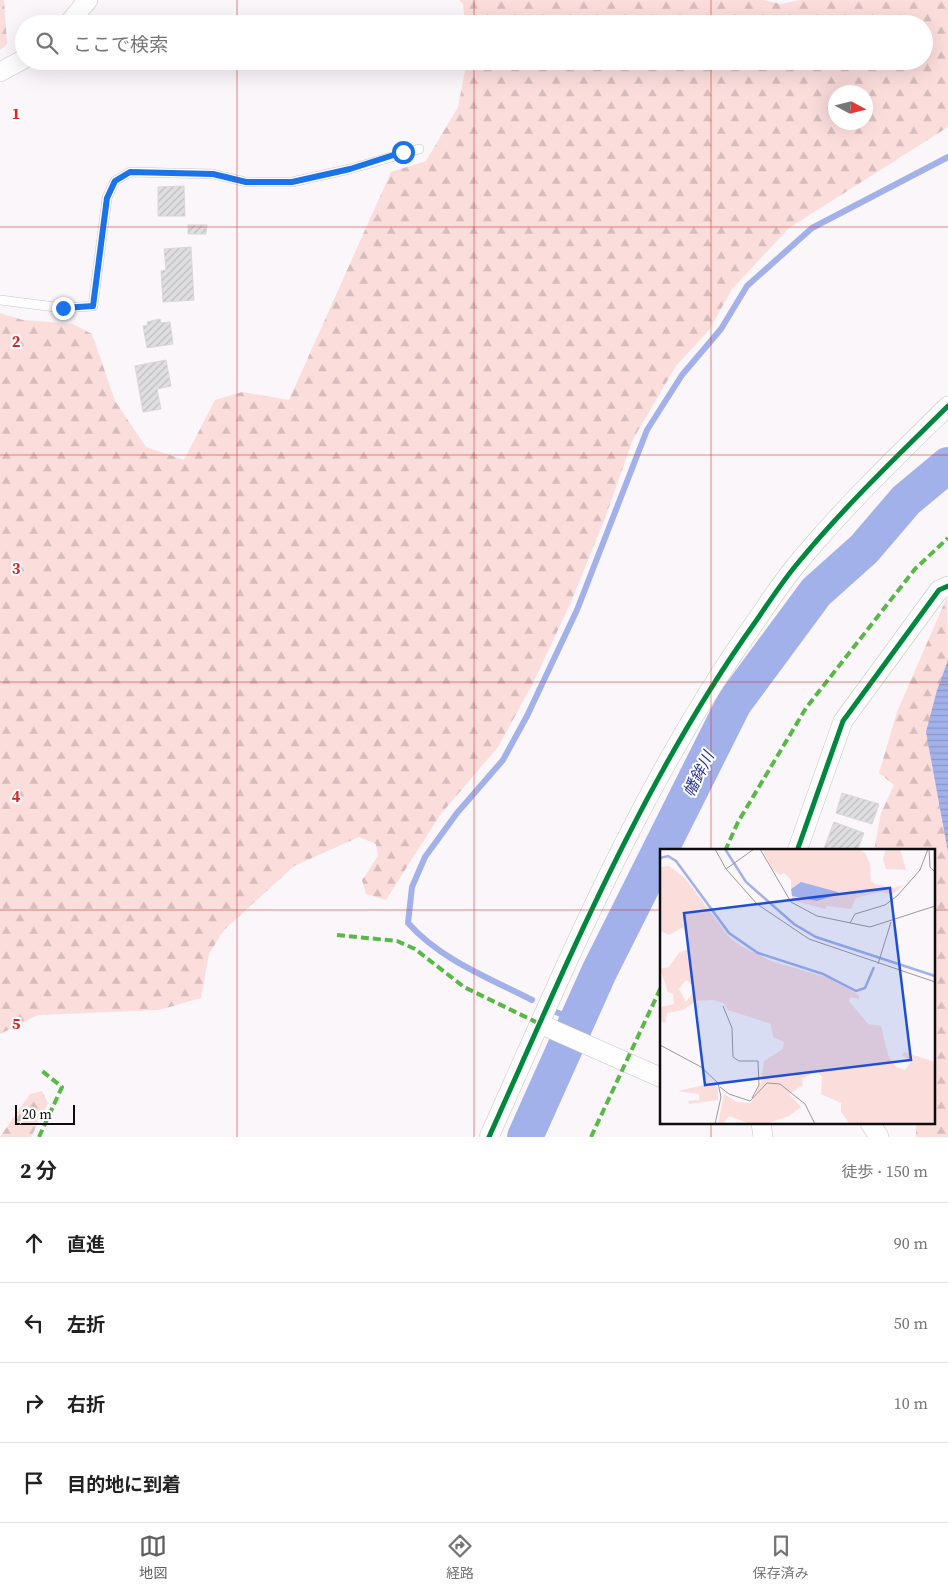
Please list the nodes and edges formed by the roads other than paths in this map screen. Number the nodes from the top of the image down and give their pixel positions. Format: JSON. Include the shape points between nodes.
{"nodes":[{"id":1,"x":88,"y":0,"type":"edge"},
{"id":2,"x":76,"y":15,"type":"edge"},
{"id":3,"x":15,"y":64,"type":"edge"},
{"id":4,"x":0,"y":72,"type":"edge"},
{"id":5,"x":419,"y":149,"type":"dead end"},
{"id":6,"x":0,"y":300,"type":"edge"},
{"id":7,"x":948,"y":406,"type":"edge"},
{"id":8,"x":948,"y":586,"type":"edge"},
{"id":9,"x":798,"y":849,"type":"edge"},
{"id":10,"x":545,"y":1026,"type":"junction"},
{"id":11,"x":660,"y":1077,"type":"edge"},
{"id":12,"x":761,"y":1124,"type":"edge"},
{"id":13,"x":871,"y":1124,"type":"edge"},
{"id":14,"x":488,"y":1137,"type":"edge"},
{"id":15,"x":764,"y":1137,"type":"edge"},
{"id":16,"x":879,"y":1137,"type":"edge"}],
"edges":[{"from":1,"to":2,"type":"street"},
{"from":3,"to":4,"type":"street"},
{"from":5,"to":6,"type":"lane","via":[[292,182],[246,182],[213,174],[130,172],[115,181],[107,198],[93,306],[63,308]]},
{"from":7,"to":10,"type":"street","via":[[872,480],[796,565],[726,662],[634,821]]},
{"from":8,"to":9,"type":"street","via":[[939,590],[843,721]]},
{"from":10,"to":11,"type":"street"},
{"from":10,"to":14,"type":"street"},
{"from":12,"to":15,"type":"street"},
{"from":13,"to":16,"type":"street"}]}
